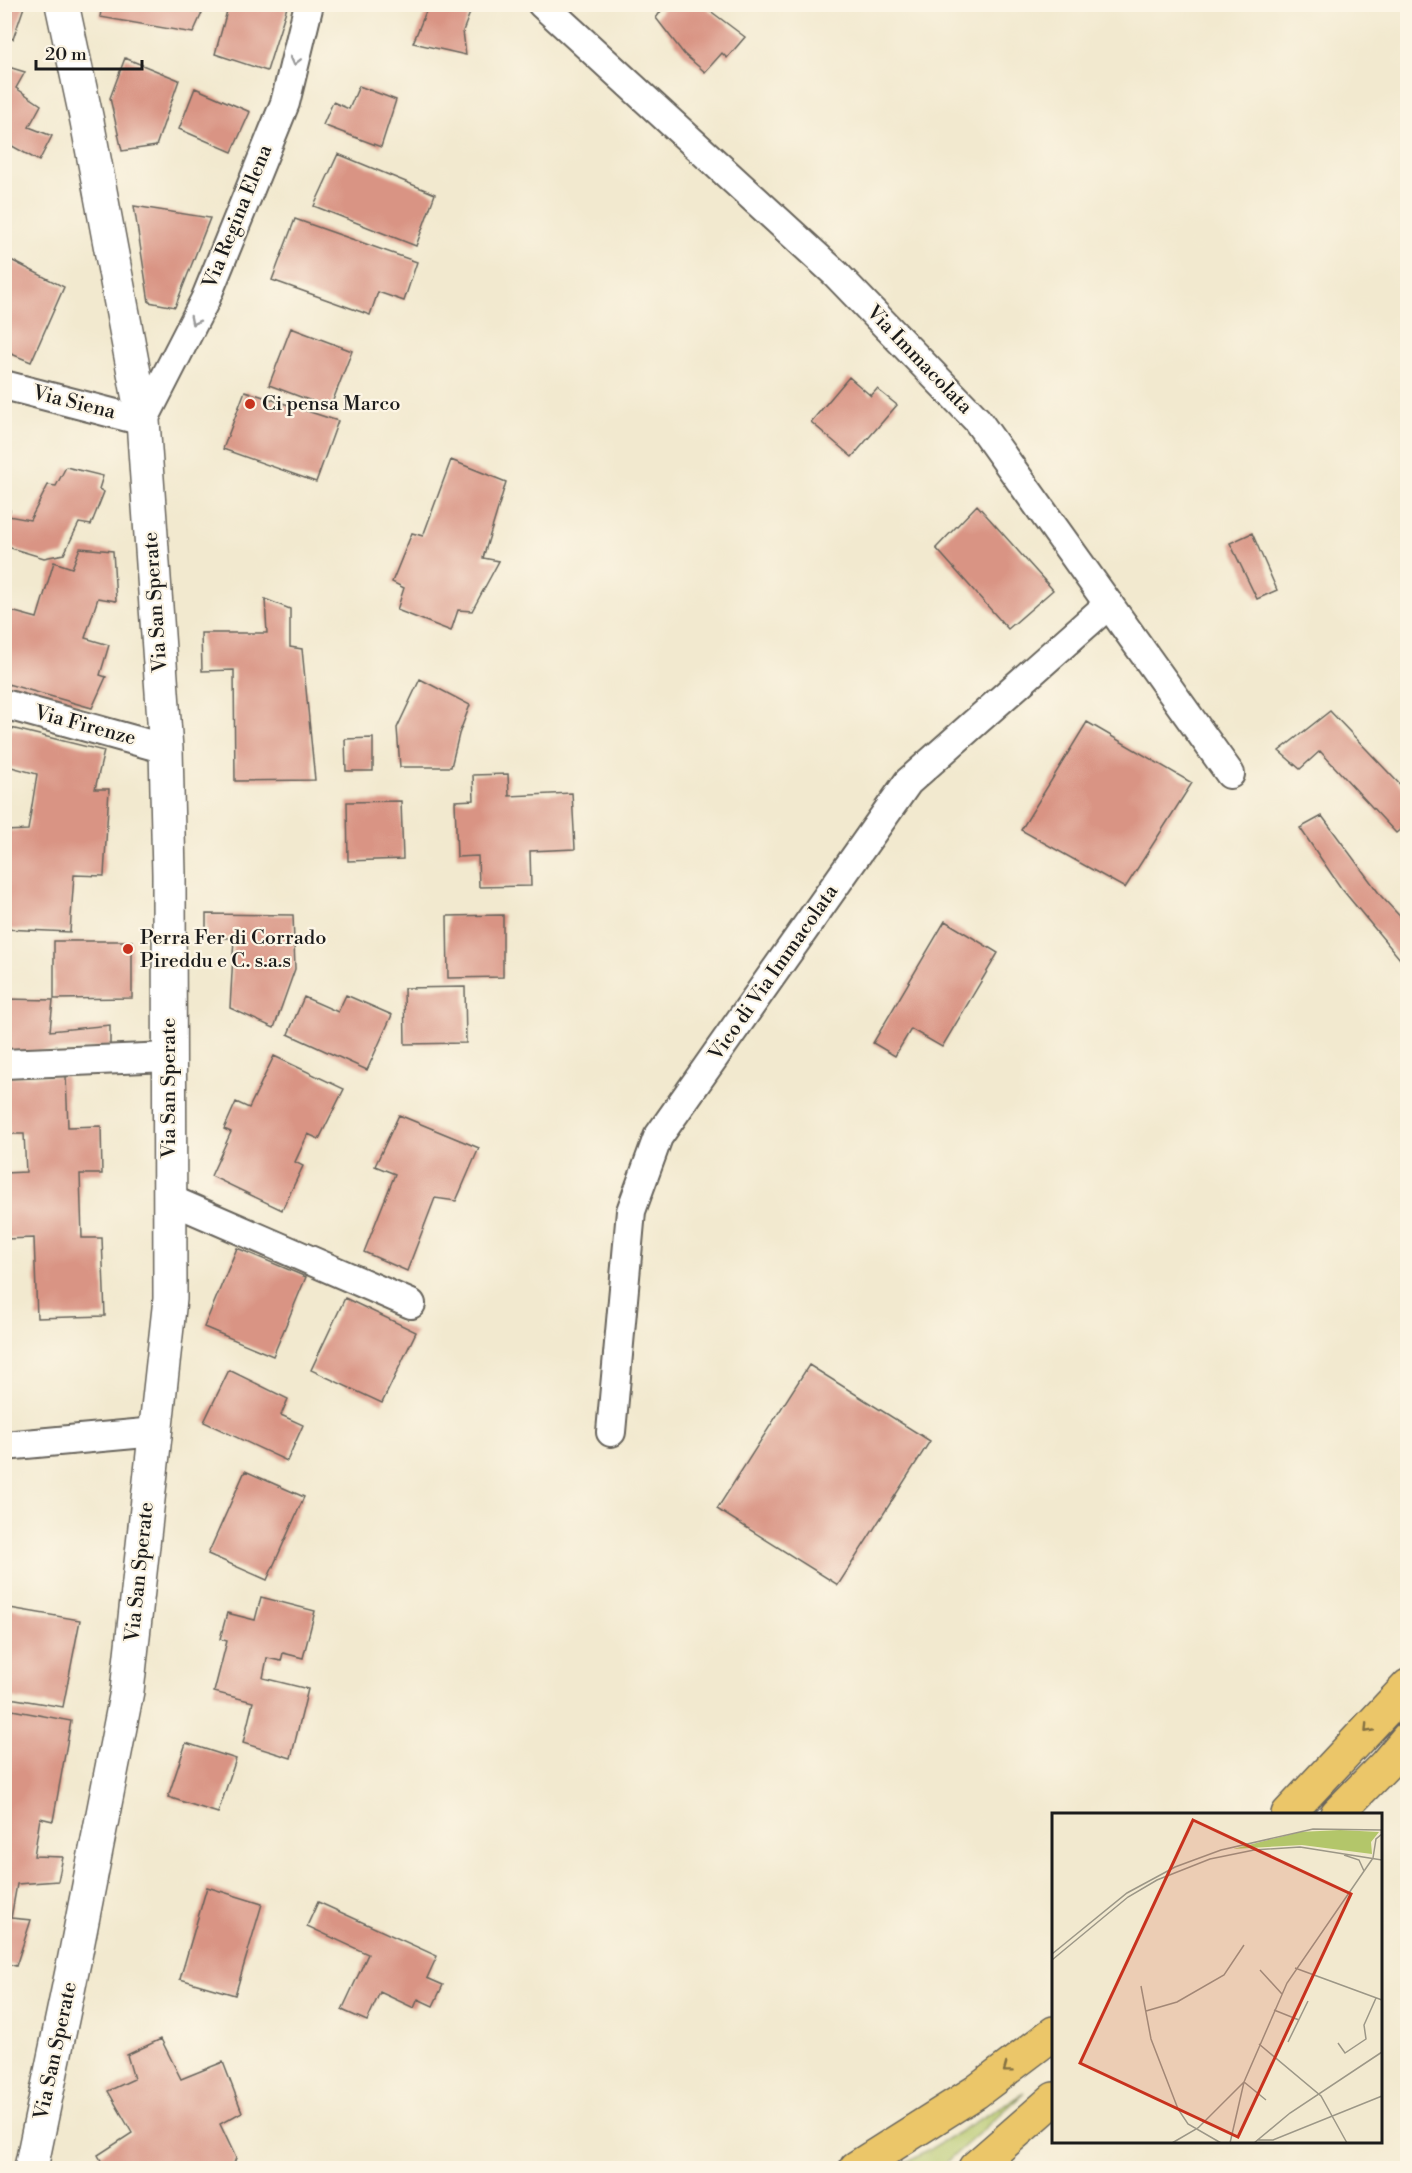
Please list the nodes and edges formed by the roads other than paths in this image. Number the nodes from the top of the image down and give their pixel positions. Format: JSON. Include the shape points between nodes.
{"nodes":[{"id":1,"x":62,"y":4,"type":"edge"},
{"id":2,"x":309,"y":4,"type":"edge"},
{"id":3,"x":542,"y":4,"type":"edge"},
{"id":4,"x":4,"y":385,"type":"edge"},
{"id":5,"x":143,"y":421,"type":"junction"},
{"id":6,"x":1109,"y":604,"type":"junction"},
{"id":7,"x":4,"y":705,"type":"edge"},
{"id":8,"x":166,"y":749,"type":"junction"},
{"id":9,"x":1230,"y":774,"type":"dead end"},
{"id":10,"x":169,"y":1057,"type":"junction"},
{"id":11,"x":4,"y":1064,"type":"edge"},
{"id":12,"x":170,"y":1199,"type":"junction"},
{"id":13,"x":411,"y":1304,"type":"dead end"},
{"id":14,"x":156,"y":1432,"type":"junction"},
{"id":15,"x":611,"y":1432,"type":"dead end"},
{"id":16,"x":4,"y":1446,"type":"edge"},
{"id":17,"x":1407,"y":1686,"type":"edge"},
{"id":18,"x":1407,"y":1738,"type":"edge"},
{"id":19,"x":1290,"y":1813,"type":"edge"},
{"id":20,"x":1339,"y":1813,"type":"edge"},
{"id":21,"x":1052,"y":2034,"type":"edge"},
{"id":22,"x":1052,"y":2100,"type":"edge"},
{"id":23,"x":31,"y":2169,"type":"edge"},
{"id":24,"x":856,"y":2169,"type":"edge"},
{"id":25,"x":975,"y":2169,"type":"edge"}],
"edges":[{"from":1,"to":5,"type":"street","name":"Via San Sperate"},
{"from":2,"to":5,"type":"street","name":"Via Regina Elena","one_way":true,"via":[[285,103],[205,300]]},
{"from":3,"to":6,"type":"street","name":"Via Immacolata","via":[[835,273],[976,420]]},
{"from":4,"to":5,"type":"street","name":"Via Siena"},
{"from":5,"to":8,"type":"street","name":"Via San Sperate"},
{"from":6,"to":9,"type":"street","name":"Via Immacolata"},
{"from":6,"to":15,"type":"street","name":"Vico di Via Immacolata","via":[[908,782],[658,1137],[631,1211]]},
{"from":7,"to":8,"type":"street","name":"Via Firenze"},
{"from":8,"to":10,"type":"street","name":"Via San Sperate"},
{"from":10,"to":11,"type":"street"},
{"from":10,"to":12,"type":"street","name":"Via San Sperate"},
{"from":12,"to":13,"type":"street"},
{"from":12,"to":14,"type":"street","name":"Via San Sperate","via":[[170,1299]]},
{"from":14,"to":16,"type":"street"},
{"from":14,"to":23,"type":"street","name":"Via San Sperate","via":[[127,1691]]},
{"from":17,"to":19,"type":"main road","one_way":true},
{"from":18,"to":20,"type":"main road"},
{"from":21,"to":24,"type":"main road","one_way":true,"via":[[976,2092]]},
{"from":22,"to":25,"type":"main road"}]}
